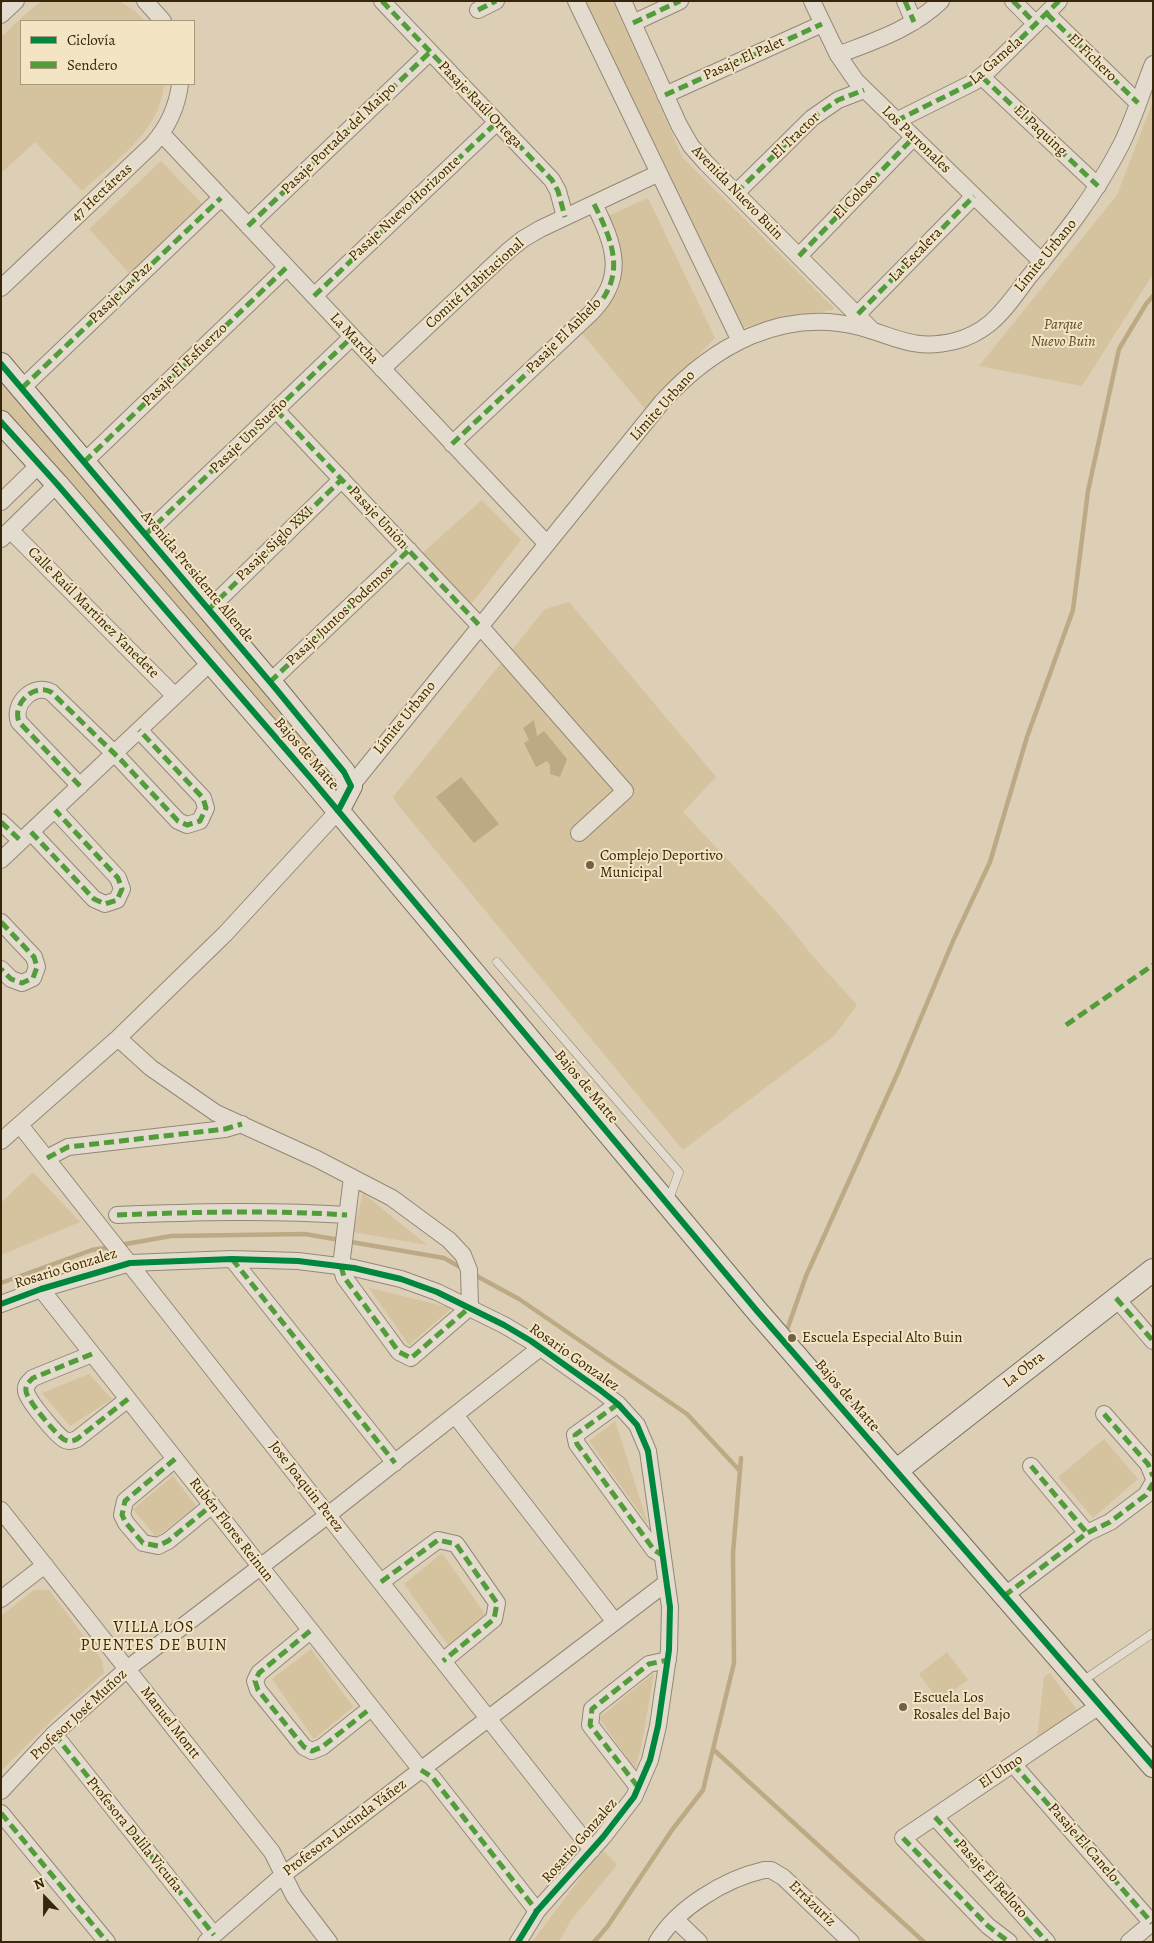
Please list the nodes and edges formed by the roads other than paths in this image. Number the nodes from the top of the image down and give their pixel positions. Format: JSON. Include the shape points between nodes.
{"nodes":[{"id":1,"x":16,"y":1,"type":"edge"},
{"id":2,"x":382,"y":1,"type":"edge"},
{"id":3,"x":496,"y":1,"type":"edge"},
{"id":4,"x":576,"y":1,"type":"edge"},
{"id":5,"x":623,"y":1,"type":"edge"},
{"id":6,"x":680,"y":1,"type":"edge"},
{"id":7,"x":812,"y":1,"type":"edge"},
{"id":8,"x":905,"y":1,"type":"edge"},
{"id":9,"x":941,"y":1,"type":"edge"},
{"id":10,"x":1013,"y":1,"type":"edge"},
{"id":11,"x":1059,"y":1,"type":"edge"},
{"id":12,"x":478,"y":10,"type":"dead end"},
{"id":13,"x":1,"y":15,"type":"edge"},
{"id":14,"x":1042,"y":19,"type":"junction"},
{"id":15,"x":914,"y":22,"type":"junction"},
{"id":16,"x":633,"y":23,"type":"junction"},
{"id":17,"x":822,"y":24,"type":"junction"},
{"id":18,"x":430,"y":52,"type":"junction"},
{"id":19,"x":838,"y":55,"type":"junction"},
{"id":20,"x":1153,"y":64,"type":"edge"},
{"id":21,"x":982,"y":77,"type":"junction"},
{"id":22,"x":180,"y":85,"type":"edge"},
{"id":23,"x":864,"y":90,"type":"junction"},
{"id":24,"x":665,"y":95,"type":"junction"},
{"id":25,"x":1138,"y":103,"type":"junction"},
{"id":26,"x":896,"y":121,"type":"junction"},
{"id":27,"x":497,"y":122,"type":"junction"},
{"id":28,"x":162,"y":134,"type":"junction"},
{"id":29,"x":913,"y":138,"type":"junction"},
{"id":30,"x":659,"y":173,"type":"junction"},
{"id":31,"x":1098,"y":186,"type":"junction"},
{"id":32,"x":736,"y":194,"type":"junction"},
{"id":33,"x":974,"y":196,"type":"junction"},
{"id":34,"x":221,"y":198,"type":"junction"},
{"id":35,"x":594,"y":204,"type":"junction"},
{"id":36,"x":565,"y":217,"type":"junction"},
{"id":37,"x":248,"y":226,"type":"junction"},
{"id":38,"x":799,"y":256,"type":"junction"},
{"id":39,"x":1042,"y":262,"type":"junction"},
{"id":40,"x":287,"y":267,"type":"junction"},
{"id":41,"x":1,"y":288,"type":"edge"},
{"id":42,"x":314,"y":296,"type":"junction"},
{"id":43,"x":858,"y":314,"type":"junction"},
{"id":44,"x":875,"y":332,"type":"junction"},
{"id":45,"x":352,"y":337,"type":"junction"},
{"id":46,"x":740,"y":341,"type":"junction"},
{"id":47,"x":1,"y":364,"type":"edge"},
{"id":48,"x":382,"y":369,"type":"junction"},
{"id":49,"x":22,"y":388,"type":"junction"},
{"id":50,"x":276,"y":410,"type":"junction"},
{"id":51,"x":1,"y":422,"type":"edge"},
{"id":52,"x":452,"y":444,"type":"junction"},
{"id":53,"x":84,"y":462,"type":"junction"},
{"id":54,"x":40,"y":464,"type":"junction"},
{"id":55,"x":342,"y":479,"type":"junction"},
{"id":56,"x":57,"y":484,"type":"junction"},
{"id":57,"x":1,"y":502,"type":"edge"},
{"id":58,"x":6,"y":535,"type":"edge"},
{"id":59,"x":145,"y":535,"type":"junction"},
{"id":60,"x":547,"y":544,"type":"junction"},
{"id":61,"x":409,"y":550,"type":"junction"},
{"id":62,"x":208,"y":610,"type":"junction"},
{"id":63,"x":480,"y":626,"type":"junction"},
{"id":64,"x":211,"y":662,"type":"junction"},
{"id":65,"x":270,"y":682,"type":"junction"},
{"id":66,"x":175,"y":696,"type":"junction"},
{"id":67,"x":140,"y":730,"type":"junction"},
{"id":68,"x":114,"y":754,"type":"junction"},
{"id":69,"x":80,"y":786,"type":"junction"},
{"id":70,"x":351,"y":786,"type":"junction"},
{"id":71,"x":54,"y":810,"type":"junction"},
{"id":72,"x":338,"y":811,"type":"junction"},
{"id":73,"x":1,"y":822,"type":"edge"},
{"id":74,"x":579,"y":833,"type":"dead end"},
{"id":75,"x":26,"y":837,"type":"junction"},
{"id":76,"x":1,"y":860,"type":"edge"},
{"id":77,"x":1,"y":922,"type":"edge"},
{"id":78,"x":497,"y":962,"type":"dead end"},
{"id":79,"x":1,"y":969,"type":"edge"},
{"id":80,"x":118,"y":1038,"type":"junction"},
{"id":81,"x":242,"y":1124,"type":"junction"},
{"id":82,"x":20,"y":1125,"type":"junction"},
{"id":83,"x":1,"y":1142,"type":"edge"},
{"id":84,"x":47,"y":1158,"type":"junction"},
{"id":85,"x":352,"y":1177,"type":"junction"},
{"id":86,"x":667,"y":1203,"type":"junction"},
{"id":87,"x":117,"y":1215,"type":"dead end"},
{"id":88,"x":347,"y":1215,"type":"junction"},
{"id":89,"x":125,"y":1257,"type":"junction"},
{"id":90,"x":232,"y":1259,"type":"junction"},
{"id":91,"x":341,"y":1266,"type":"junction"},
{"id":92,"x":1153,"y":1270,"type":"edge"},
{"id":93,"x":41,"y":1289,"type":"junction"},
{"id":94,"x":1116,"y":1298,"type":"junction"},
{"id":95,"x":1,"y":1304,"type":"edge"},
{"id":96,"x":470,"y":1307,"type":"junction"},
{"id":97,"x":1153,"y":1342,"type":"edge"},
{"id":98,"x":540,"y":1348,"type":"junction"},
{"id":99,"x":92,"y":1354,"type":"junction"},
{"id":100,"x":128,"y":1399,"type":"junction"},
{"id":101,"x":618,"y":1404,"type":"junction"},
{"id":102,"x":1104,"y":1414,"type":"dead end"},
{"id":103,"x":455,"y":1415,"type":"junction"},
{"id":104,"x":175,"y":1459,"type":"junction"},
{"id":105,"x":395,"y":1463,"type":"junction"},
{"id":106,"x":1031,"y":1466,"type":"dead end"},
{"id":107,"x":896,"y":1471,"type":"junction"},
{"id":108,"x":1153,"y":1476,"type":"edge"},
{"id":109,"x":1153,"y":1483,"type":"edge"},
{"id":110,"x":212,"y":1506,"type":"junction"},
{"id":111,"x":1,"y":1510,"type":"edge"},
{"id":112,"x":328,"y":1515,"type":"junction"},
{"id":113,"x":1087,"y":1533,"type":"junction"},
{"id":114,"x":662,"y":1555,"type":"junction"},
{"id":115,"x":45,"y":1565,"type":"junction"},
{"id":116,"x":260,"y":1567,"type":"junction"},
{"id":117,"x":381,"y":1582,"type":"junction"},
{"id":118,"x":666,"y":1583,"type":"junction"},
{"id":119,"x":1004,"y":1596,"type":"junction"},
{"id":120,"x":1,"y":1599,"type":"edge"},
{"id":121,"x":615,"y":1622,"type":"junction"},
{"id":122,"x":310,"y":1631,"type":"junction"},
{"id":123,"x":1153,"y":1633,"type":"edge"},
{"id":124,"x":668,"y":1660,"type":"junction"},
{"id":125,"x":443,"y":1661,"type":"junction"},
{"id":126,"x":127,"y":1669,"type":"junction"},
{"id":127,"x":1080,"y":1683,"type":"junction"},
{"id":128,"x":1099,"y":1706,"type":"junction"},
{"id":129,"x":371,"y":1708,"type":"junction"},
{"id":130,"x":489,"y":1719,"type":"junction"},
{"id":131,"x":54,"y":1734,"type":"junction"},
{"id":132,"x":1013,"y":1764,"type":"junction"},
{"id":133,"x":1153,"y":1766,"type":"edge"},
{"id":134,"x":421,"y":1770,"type":"junction"},
{"id":135,"x":638,"y":1787,"type":"junction"},
{"id":136,"x":1,"y":1791,"type":"edge"},
{"id":137,"x":1,"y":1813,"type":"edge"},
{"id":138,"x":935,"y":1817,"type":"junction"},
{"id":139,"x":903,"y":1838,"type":"joint"},
{"id":140,"x":592,"y":1850,"type":"junction"},
{"id":141,"x":283,"y":1875,"type":"junction"},
{"id":142,"x":537,"y":1911,"type":"junction"},
{"id":143,"x":675,"y":1919,"type":"junction"},
{"id":144,"x":1152,"y":1922,"type":"edge"},
{"id":145,"x":210,"y":1938,"type":"edge"},
{"id":146,"x":107,"y":1942,"type":"edge"},
{"id":147,"x":329,"y":1942,"type":"edge"},
{"id":148,"x":518,"y":1942,"type":"edge"},
{"id":149,"x":657,"y":1942,"type":"edge"},
{"id":150,"x":700,"y":1942,"type":"edge"},
{"id":151,"x":851,"y":1942,"type":"edge"},
{"id":152,"x":1010,"y":1942,"type":"edge"},
{"id":153,"x":1047,"y":1942,"type":"edge"},
{"id":154,"x":1130,"y":1942,"type":"edge"}],
"edges":[{"from":1,"to":13,"type":"street"},
{"from":2,"to":18,"type":"street","name":"Pasaje Raúl Ortega"},
{"from":3,"to":12,"type":"street"},
{"from":4,"to":30,"type":"street"},
{"from":5,"to":16,"type":"street","name":"Avenida Nuevo Buin"},
{"from":6,"to":16,"type":"street"},
{"from":7,"to":17,"type":"street","name":"Los Parronales"},
{"from":8,"to":15,"type":"street"},
{"from":9,"to":15,"type":"street"},
{"from":10,"to":14,"type":"street","name":"El Fichero"},
{"from":11,"to":14,"type":"street","name":"La Gamela"},
{"from":14,"to":21,"type":"street","name":"La Gamela"},
{"from":14,"to":25,"type":"street","name":"El Fichero"},
{"from":15,"to":19,"type":"street"},
{"from":16,"to":24,"type":"street","name":"Avenida Nuevo Buin"},
{"from":17,"to":19,"type":"street","name":"Los Parronales"},
{"from":17,"to":24,"type":"street","name":"Pasaje El Palet"},
{"from":18,"to":27,"type":"street","name":"Pasaje Raúl Ortega"},
{"from":18,"to":37,"type":"street","name":"Pasaje Portada del Maipo"},
{"from":19,"to":23,"type":"street","name":"Los Parronales"},
{"from":20,"to":25,"type":"street","name":"Límite Urbano"},
{"from":21,"to":26,"type":"street","name":"La Gamela"},
{"from":21,"to":31,"type":"street","name":"El Paquing"},
{"from":22,"to":28,"type":"street","name":"47 Hectáreas","via":[[176,106]]},
{"from":23,"to":26,"type":"street","name":"Los Parronales"},
{"from":23,"to":32,"type":"street","name":"El Tractor","via":[[838,100],[812,118]]},
{"from":24,"to":32,"type":"street","name":"Avenida Nuevo Buin","via":[[691,146]]},
{"from":25,"to":31,"type":"street","name":"Límite Urbano"},
{"from":26,"to":29,"type":"street","name":"Los Parronales"},
{"from":27,"to":36,"type":"street","name":"Pasaje Raúl Ortega","via":[[552,180]]},
{"from":27,"to":42,"type":"street","name":"Pasaje Nuevo Horizonte"},
{"from":28,"to":34,"type":"street","name":"La Marcha"},
{"from":28,"to":41,"type":"street","name":"47 Hectáreas"},
{"from":29,"to":33,"type":"street","name":"Los Parronales"},
{"from":29,"to":38,"type":"street","name":"El Coloso"},
{"from":30,"to":35,"type":"street","name":"Comité Habitacional"},
{"from":30,"to":46,"type":"street"},
{"from":31,"to":39,"type":"street","name":"Límite Urbano"},
{"from":32,"to":38,"type":"street","name":"Avenida Nuevo Buin"},
{"from":33,"to":39,"type":"street","name":"Los Parronales"},
{"from":33,"to":43,"type":"street","name":"La Escalera"},
{"from":34,"to":37,"type":"street","name":"La Marcha"},
{"from":34,"to":49,"type":"street","name":"Pasaje La Paz"},
{"from":35,"to":36,"type":"street","name":"Comité Habitacional"},
{"from":35,"to":52,"type":"street","name":"Pasaje El Anhelo","via":[[610,236],[614,260],[606,294]]},
{"from":36,"to":48,"type":"street","name":"Comité Habitacional","via":[[516,244]]},
{"from":37,"to":40,"type":"street","name":"La Marcha"},
{"from":38,"to":43,"type":"street","name":"Avenida Nuevo Buin"},
{"from":39,"to":44,"type":"street","name":"Límite Urbano","via":[[996,317],[965,338],[922,345],[898,341]]},
{"from":40,"to":42,"type":"street","name":"La Marcha"},
{"from":40,"to":53,"type":"street","name":"Pasaje El Esfuerzo"},
{"from":42,"to":45,"type":"street","name":"La Marcha"},
{"from":43,"to":44,"type":"street","name":"Avenida Nuevo Buin"},
{"from":44,"to":46,"type":"street","name":"Límite Urbano","via":[[846,324],[810,323],[772,329]]},
{"from":45,"to":48,"type":"street","name":"La Marcha"},
{"from":45,"to":50,"type":"street","name":"Pasaje Un Sueño"},
{"from":46,"to":60,"type":"street","name":"Límite Urbano","via":[[709,359],[678,385]]},
{"from":47,"to":49,"type":"main road","name":"Avenida Presidente Allende"},
{"from":48,"to":52,"type":"street","name":"La Marcha"},
{"from":49,"to":53,"type":"main road","name":"Avenida Presidente Allende"},
{"from":50,"to":55,"type":"street","name":"Pasaje Unión"},
{"from":50,"to":59,"type":"street","name":"Pasaje Un Sueño"},
{"from":51,"to":54,"type":"main road","name":"Bajos de Matte"},
{"from":52,"to":60,"type":"street","name":"La Marcha"},
{"from":53,"to":59,"type":"main road","name":"Avenida Presidente Allende"},
{"from":54,"to":56,"type":"main road","name":"Bajos de Matte"},
{"from":54,"to":57,"type":"street"},
{"from":55,"to":61,"type":"street","name":"Pasaje Unión"},
{"from":55,"to":62,"type":"street","name":"Pasaje Siglo XXI"},
{"from":56,"to":58,"type":"street"},
{"from":56,"to":64,"type":"main road","name":"Bajos de Matte"},
{"from":58,"to":66,"type":"street","name":"Calle Raúl Martínez Yanedete"},
{"from":59,"to":62,"type":"main road","name":"Avenida Presidente Allende"},
{"from":60,"to":63,"type":"street","name":"Límite Urbano"},
{"from":61,"to":63,"type":"street","name":"Pasaje Unión"},
{"from":61,"to":65,"type":"street","name":"Pasaje Juntos Podemos"},
{"from":62,"to":65,"type":"main road","name":"Avenida Presidente Allende"},
{"from":63,"to":70,"type":"street","name":"Límite Urbano"},
{"from":63,"to":74,"type":"street","name":"Pasaje Unión","via":[[625,791]]},
{"from":64,"to":66,"type":"street"},
{"from":64,"to":72,"type":"main road","name":"Bajos de Matte"},
{"from":65,"to":70,"type":"main road","name":"Avenida Presidente Allende","via":[[344,772]]},
{"from":66,"to":67,"type":"street"},
{"from":67,"to":68,"type":"street"},
{"from":67,"to":68,"type":"street","via":[[203,798],[206,808],[200,821],[187,825],[178,821]]},
{"from":68,"to":69,"type":"street"},
{"from":68,"to":69,"type":"street","via":[[51,692],[42,689],[30,694],[18,708],[19,722]]},
{"from":69,"to":71,"type":"street"},
{"from":70,"to":72,"type":"main road"},
{"from":71,"to":75,"type":"street"},
{"from":71,"to":75,"type":"street","via":[[118,878],[122,889],[117,900],[106,904],[94,899]]},
{"from":72,"to":80,"type":"street","via":[[225,934]]},
{"from":72,"to":86,"type":"main road","name":"Bajos de Matte"},
{"from":73,"to":75,"type":"street"},
{"from":75,"to":76,"type":"street"},
{"from":77,"to":79,"type":"street","via":[[34,957],[37,967],[33,978],[22,983],[11,979]]},
{"from":78,"to":86,"type":"lane","via":[[679,1172]]},
{"from":80,"to":81,"type":"street","via":[[150,1068],[216,1113]]},
{"from":80,"to":82,"type":"street"},
{"from":81,"to":84,"type":"street","via":[[225,1129],[68,1147]]},
{"from":81,"to":85,"type":"street"},
{"from":82,"to":83,"type":"street"},
{"from":82,"to":84,"type":"street","name":"Jose Joaquin Perez"},
{"from":84,"to":89,"type":"street","name":"Jose Joaquin Perez"},
{"from":85,"to":88,"type":"street"},
{"from":85,"to":96,"type":"street","via":[[392,1198],[449,1240],[463,1255],[469,1274]]},
{"from":86,"to":107,"type":"main road","name":"Bajos de Matte"},
{"from":87,"to":88,"type":"street","via":[[299,1211]]},
{"from":88,"to":91,"type":"street"},
{"from":89,"to":90,"type":"street","name":"Rosario Gonzalez"},
{"from":89,"to":93,"type":"street","name":"Rosario Gonzalez"},
{"from":89,"to":112,"type":"street","name":"Jose Joaquin Perez"},
{"from":90,"to":91,"type":"street","name":"Rosario Gonzalez"},
{"from":90,"to":105,"type":"street"},
{"from":91,"to":96,"type":"street","name":"Rosario Gonzalez","via":[[416,1284]]},
{"from":91,"to":96,"type":"street","via":[[344,1277],[399,1352],[411,1358]]},
{"from":92,"to":94,"type":"main road","name":"La Obra"},
{"from":93,"to":95,"type":"street","name":"Rosario Gonzalez"},
{"from":93,"to":99,"type":"street","name":"Rubén Flores Reinun"},
{"from":94,"to":97,"type":"street"},
{"from":94,"to":107,"type":"main road","name":"La Obra"},
{"from":96,"to":98,"type":"street","name":"Rosario Gonzalez"},
{"from":98,"to":101,"type":"street","name":"Rosario Gonzalez"},
{"from":98,"to":103,"type":"street","name":"Profesor José Muñoz"},
{"from":99,"to":100,"type":"street","name":"Rubén Flores Reinun"},
{"from":99,"to":100,"type":"street","via":[[33,1378],[26,1388],[29,1398],[60,1436],[69,1441],[77,1439]]},
{"from":100,"to":104,"type":"street","name":"Rubén Flores Reinun"},
{"from":101,"to":114,"type":"street","name":"Rosario Gonzalez","via":[[637,1425],[648,1451]]},
{"from":101,"to":114,"type":"street","via":[[575,1435],[577,1444],[654,1550]]},
{"from":102,"to":108,"type":"street","via":[[1148,1464]]},
{"from":103,"to":105,"type":"street","name":"Profesor José Muñoz"},
{"from":103,"to":121,"type":"street"},
{"from":104,"to":110,"type":"street","name":"Rubén Flores Reinun"},
{"from":104,"to":110,"type":"street","via":[[125,1501],[122,1514],[126,1524],[143,1543],[158,1546]]},
{"from":105,"to":112,"type":"street","name":"Profesor José Muñoz"},
{"from":106,"to":113,"type":"street"},
{"from":107,"to":119,"type":"main road","name":"Bajos de Matte"},
{"from":109,"to":113,"type":"street","via":[[1146,1495],[1110,1522]]},
{"from":110,"to":116,"type":"street","name":"Rubén Flores Reinun"},
{"from":111,"to":115,"type":"street","name":"Manuel Montt"},
{"from":112,"to":116,"type":"street","name":"Profesor José Muñoz"},
{"from":112,"to":117,"type":"street","name":"Jose Joaquin Perez"},
{"from":113,"to":119,"type":"street"},
{"from":114,"to":118,"type":"street","name":"Rosario Gonzalez"},
{"from":115,"to":120,"type":"street"},
{"from":115,"to":126,"type":"street","name":"Manuel Montt"},
{"from":116,"to":122,"type":"street","name":"Rubén Flores Reinun"},
{"from":116,"to":126,"type":"street","name":"Profesor José Muñoz"},
{"from":117,"to":125,"type":"street","name":"Jose Joaquin Perez"},
{"from":117,"to":125,"type":"street","via":[[438,1540],[456,1544],[497,1603],[494,1619]]},
{"from":118,"to":121,"type":"street","name":"Profesora Lucinda Yáñez"},
{"from":118,"to":124,"type":"street","name":"Rosario Gonzalez","via":[[670,1606]]},
{"from":119,"to":127,"type":"main road","name":"Bajos de Matte"},
{"from":121,"to":130,"type":"street","name":"Profesora Lucinda Yáñez"},
{"from":122,"to":129,"type":"street","name":"Rubén Flores Reinun"},
{"from":122,"to":129,"type":"street","via":[[258,1673],[255,1681],[258,1690],[304,1747],[312,1751],[322,1747]]},
{"from":123,"to":127,"type":"lane"},
{"from":124,"to":135,"type":"street","name":"Rosario Gonzalez","via":[[650,1760]]},
{"from":124,"to":135,"type":"street","via":[[649,1664],[592,1709],[590,1725]]},
{"from":125,"to":130,"type":"street","name":"Jose Joaquin Perez"},
{"from":126,"to":131,"type":"street","name":"Profesor José Muñoz"},
{"from":126,"to":141,"type":"street","name":"Manuel Montt","via":[[272,1852]]},
{"from":127,"to":128,"type":"main road","name":"Bajos de Matte"},
{"from":128,"to":132,"type":"street","name":"El Ulmo"},
{"from":128,"to":133,"type":"main road","name":"Bajos de Matte"},
{"from":129,"to":134,"type":"street","name":"Rubén Flores Reinun"},
{"from":130,"to":134,"type":"street","name":"Profesora Lucinda Yáñez"},
{"from":130,"to":140,"type":"street","name":"Jose Joaquin Perez"},
{"from":131,"to":136,"type":"street","name":"Profesor José Muñoz"},
{"from":131,"to":145,"type":"street","name":"Profesora Dalila Vicuña"},
{"from":132,"to":138,"type":"street","name":"El Ulmo"},
{"from":132,"to":144,"type":"street","name":"Pasaje El Canelo"},
{"from":134,"to":141,"type":"street","name":"Profesora Lucinda Yáñez"},
{"from":134,"to":142,"type":"street","name":"Rubén Flores Reinun","via":[[432,1778]]},
{"from":135,"to":140,"type":"street","name":"Rosario Gonzalez","via":[[634,1797]]},
{"from":137,"to":146,"type":"street"},
{"from":138,"to":139,"type":"street","name":"El Ulmo"},
{"from":138,"to":153,"type":"street","name":"Pasaje El Belloto"},
{"from":139,"to":152,"type":"street","name":"Pasaje El Belloto","via":[[988,1926]]},
{"from":140,"to":142,"type":"street","name":"Rosario Gonzalez"},
{"from":141,"to":145,"type":"street","name":"Profesora Lucinda Yáñez"},
{"from":141,"to":147,"type":"street","name":"Manuel Montt","via":[[294,1896]]},
{"from":142,"to":148,"type":"street","name":"Rosario Gonzalez"},
{"from":143,"to":149,"type":"street"},
{"from":143,"to":150,"type":"street"},
{"from":143,"to":151,"type":"street","name":"Errázuriz","via":[[717,1889],[757,1871],[771,1870],[783,1877]]},
{"from":144,"to":154,"type":"street"}]}
